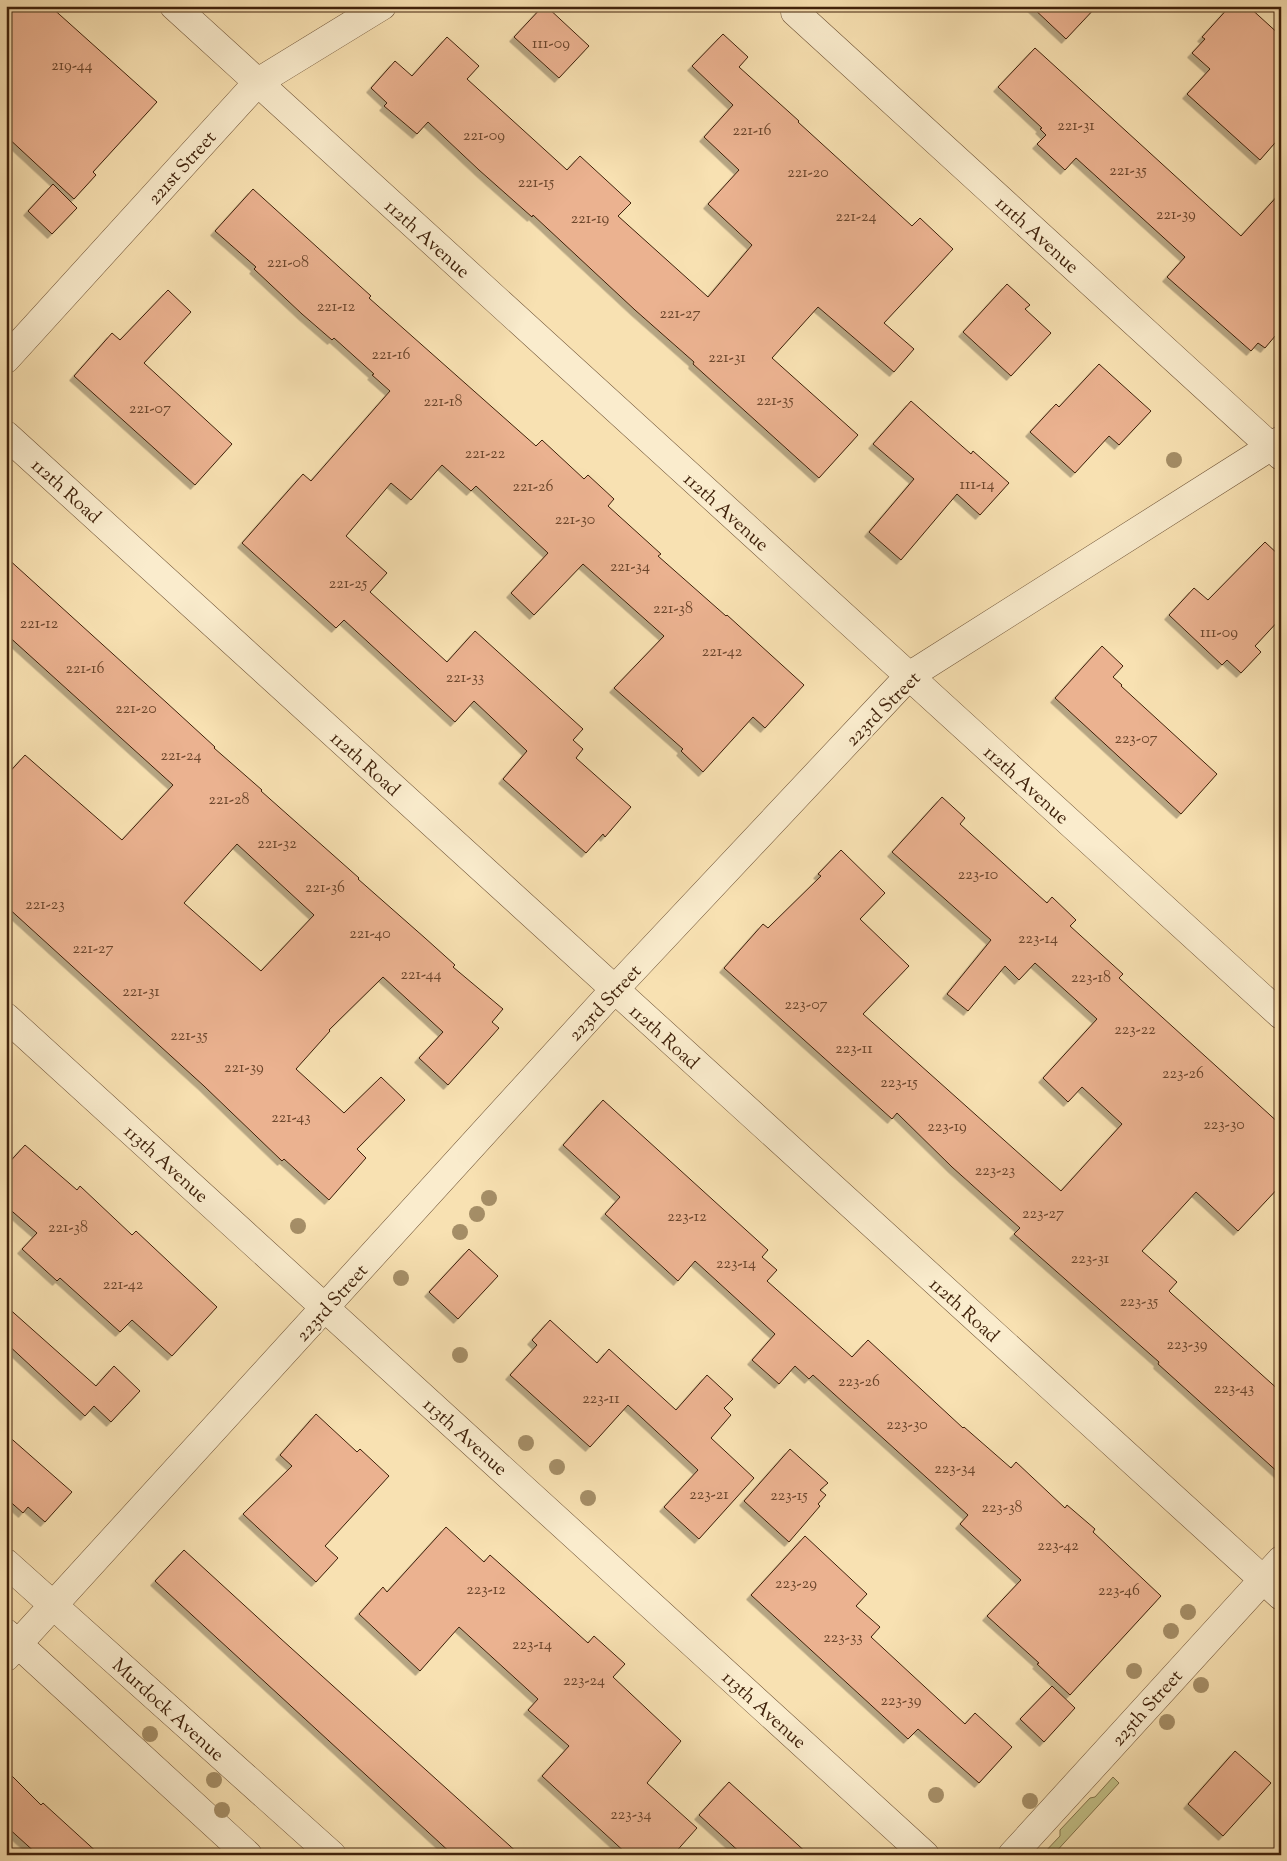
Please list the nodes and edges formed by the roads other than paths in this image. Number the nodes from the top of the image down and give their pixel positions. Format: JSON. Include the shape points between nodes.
{"nodes":[{"id":1,"x":174,"y":6,"type":"edge"},
{"id":2,"x":382,"y":6,"type":"edge"},
{"id":3,"x":795,"y":12,"type":"dead end"},
{"id":4,"x":258,"y":82,"type":"junction"},
{"id":5,"x":6,"y":358,"type":"edge"},
{"id":6,"x":6,"y":435,"type":"edge"},
{"id":7,"x":1277,"y":448,"type":"edge"},
{"id":8,"x":909,"y":676,"type":"junction"},
{"id":9,"x":614,"y":990,"type":"junction"},
{"id":10,"x":1281,"y":1015,"type":"edge"},
{"id":11,"x":6,"y":1017,"type":"edge"},
{"id":12,"x":326,"y":1308,"type":"junction"},
{"id":13,"x":1281,"y":1560,"type":"edge"},
{"id":14,"x":6,"y":1563,"type":"edge"},
{"id":15,"x":1272,"y":1588,"type":"edge"},
{"id":16,"x":54,"y":1606,"type":"junction"},
{"id":17,"x":10,"y":1645,"type":"edge"},
{"id":18,"x":248,"y":1855,"type":"edge"},
{"id":19,"x":332,"y":1855,"type":"edge"},
{"id":20,"x":925,"y":1855,"type":"edge"},
{"id":21,"x":1012,"y":1855,"type":"edge"}],
"edges":[{"from":1,"to":4,"type":"street","name":"112th Avenue"},
{"from":2,"to":4,"type":"street","name":"221st Street"},
{"from":3,"to":7,"type":"street","name":"111th Avenue"},
{"from":4,"to":5,"type":"street","name":"221st Street"},
{"from":4,"to":8,"type":"street","name":"112th Avenue"},
{"from":6,"to":9,"type":"street","name":"112th Road"},
{"from":7,"to":8,"type":"street","name":"223rd Street"},
{"from":8,"to":9,"type":"street","name":"223rd Street"},
{"from":8,"to":10,"type":"street","name":"112th Avenue"},
{"from":9,"to":12,"type":"street","name":"223rd Street"},
{"from":9,"to":15,"type":"street","name":"112th Road"},
{"from":11,"to":12,"type":"street","name":"113th Avenue"},
{"from":12,"to":16,"type":"street","name":"223rd Street"},
{"from":12,"to":20,"type":"street","name":"113th Avenue"},
{"from":13,"to":15,"type":"street","name":"225th Street"},
{"from":14,"to":16,"type":"street","name":"Murdock Avenue"},
{"from":15,"to":21,"type":"street","name":"225th Street"},
{"from":16,"to":17,"type":"street","name":"223rd Street"},
{"from":16,"to":19,"type":"street","name":"Murdock Avenue"},
{"from":17,"to":18,"type":"street"}]}
